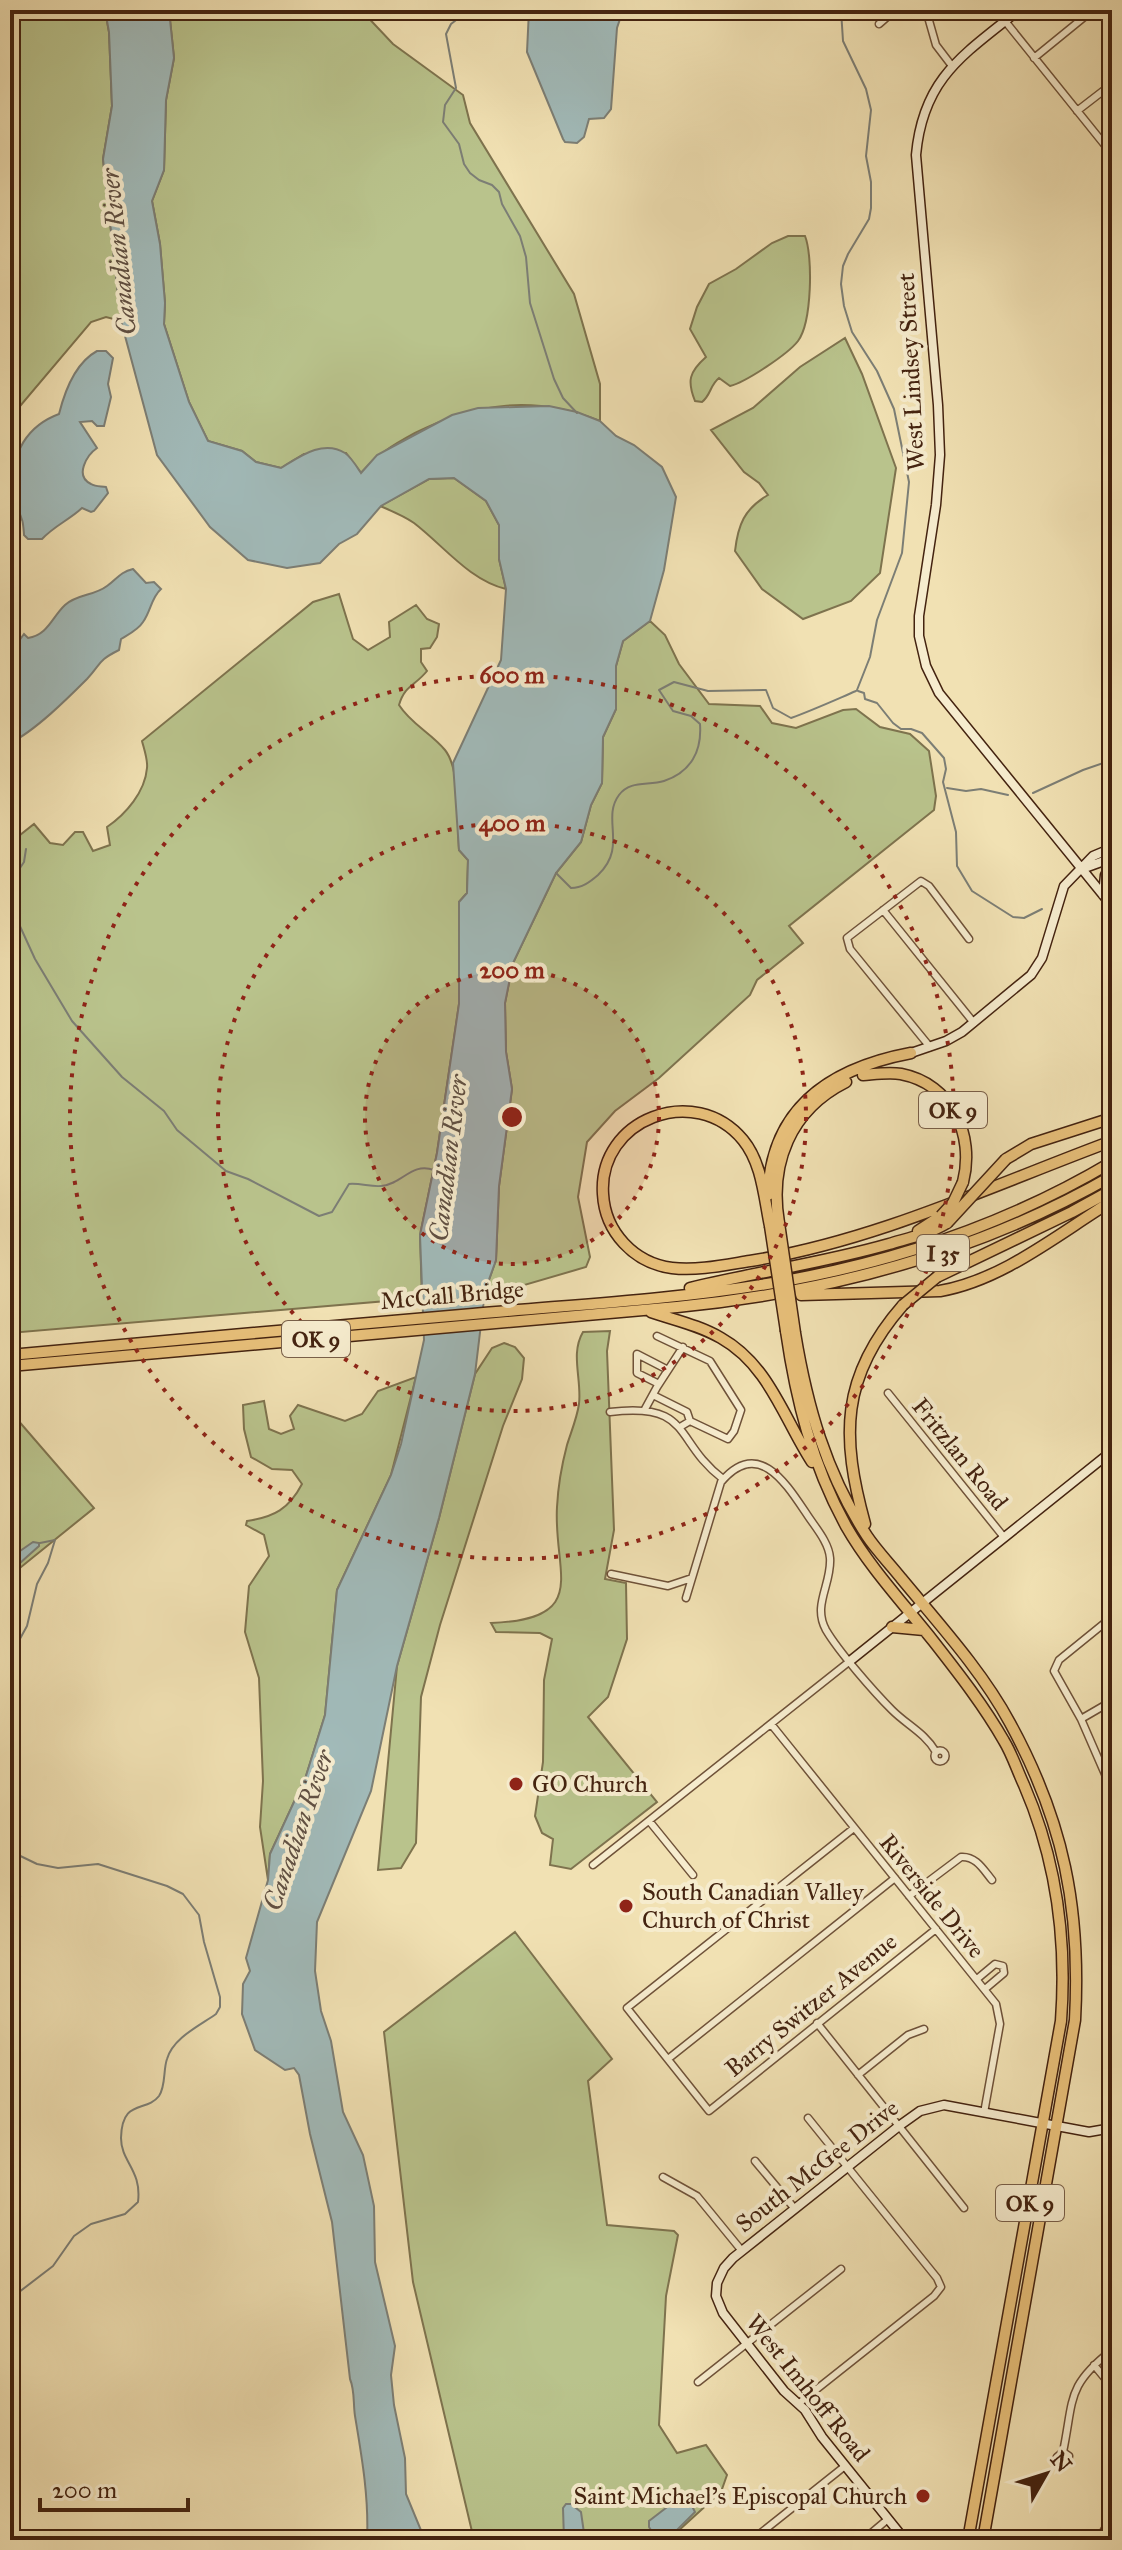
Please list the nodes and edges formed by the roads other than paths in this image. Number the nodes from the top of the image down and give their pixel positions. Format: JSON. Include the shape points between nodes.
{"nodes":[{"id":1,"x":895,"y":10,"type":"edge"},
{"id":2,"x":926,"y":10,"type":"edge"},
{"id":3,"x":1019,"y":10,"type":"edge"},
{"id":4,"x":1088,"y":14,"type":"dead end"},
{"id":5,"x":1005,"y":21,"type":"junction"},
{"id":6,"x":879,"y":24,"type":"dead end"},
{"id":7,"x":1034,"y":58,"type":"junction"},
{"id":8,"x":952,"y":66,"type":"junction"},
{"id":9,"x":1112,"y":84,"type":"edge"},
{"id":10,"x":1077,"y":111,"type":"junction"},
{"id":11,"x":1112,"y":154,"type":"edge"},
{"id":12,"x":1112,"y":848,"type":"edge"},
{"id":13,"x":1112,"y":860,"type":"edge"},
{"id":14,"x":1082,"y":869,"type":"junction"},
{"id":15,"x":1103,"y":895,"type":"junction"},
{"id":16,"x":1112,"y":906,"type":"edge"},
{"id":17,"x":883,"y":910,"type":"junction"},
{"id":18,"x":969,"y":939,"type":"dead end"},
{"id":19,"x":974,"y":1023,"type":"junction"},
{"id":20,"x":930,"y":1047,"type":"junction"},
{"id":21,"x":911,"y":1053,"type":"junction"},
{"id":22,"x":863,"y":1075,"type":"junction"},
{"id":23,"x":1112,"y":1118,"type":"edge"},
{"id":24,"x":1112,"y":1141,"type":"edge"},
{"id":25,"x":1112,"y":1162,"type":"edge"},
{"id":26,"x":1112,"y":1176,"type":"edge"},
{"id":27,"x":1112,"y":1190,"type":"edge"},
{"id":28,"x":1112,"y":1201,"type":"edge"},
{"id":29,"x":944,"y":1220,"type":"junction"},
{"id":30,"x":774,"y":1224,"type":"junction"},
{"id":31,"x":658,"y":1296,"type":"junction"},
{"id":32,"x":763,"y":1297,"type":"junction"},
{"id":33,"x":621,"y":1306,"type":"junction"},
{"id":34,"x":645,"y":1310,"type":"junction"},
{"id":35,"x":790,"y":1332,"type":"junction"},
{"id":36,"x":657,"y":1336,"type":"dead end"},
{"id":37,"x":683,"y":1347,"type":"junction"},
{"id":38,"x":10,"y":1355,"type":"edge"},
{"id":39,"x":10,"y":1366,"type":"edge"},
{"id":40,"x":668,"y":1370,"type":"junction"},
{"id":41,"x":659,"y":1384,"type":"junction"},
{"id":42,"x":888,"y":1393,"type":"dead end"},
{"id":43,"x":652,"y":1396,"type":"junction"},
{"id":44,"x":648,"y":1410,"type":"junction"},
{"id":45,"x":610,"y":1412,"type":"dead end"},
{"id":46,"x":689,"y":1421,"type":"junction"},
{"id":47,"x":682,"y":1429,"type":"junction"},
{"id":48,"x":1112,"y":1451,"type":"edge"},
{"id":49,"x":723,"y":1479,"type":"junction"},
{"id":50,"x":824,"y":1480,"type":"junction"},
{"id":51,"x":1003,"y":1536,"type":"junction"},
{"id":52,"x":868,"y":1538,"type":"junction"},
{"id":53,"x":611,"y":1574,"type":"dead end"},
{"id":54,"x":692,"y":1578,"type":"junction"},
{"id":55,"x":686,"y":1598,"type":"dead end"},
{"id":56,"x":922,"y":1604,"type":"junction"},
{"id":57,"x":910,"y":1613,"type":"junction"},
{"id":58,"x":1112,"y":1617,"type":"edge"},
{"id":59,"x":892,"y":1627,"type":"junction"},
{"id":60,"x":924,"y":1630,"type":"junction"},
{"id":61,"x":850,"y":1661,"type":"junction"},
{"id":62,"x":1112,"y":1701,"type":"edge"},
{"id":63,"x":1081,"y":1719,"type":"junction"},
{"id":64,"x":771,"y":1724,"type":"junction"},
{"id":65,"x":936,"y":1752,"type":"dead end"},
{"id":66,"x":1110,"y":1780,"type":"edge"},
{"id":67,"x":650,"y":1822,"type":"junction"},
{"id":68,"x":854,"y":1828,"type":"junction"},
{"id":69,"x":593,"y":1865,"type":"dead end"},
{"id":70,"x":693,"y":1875,"type":"dead end"},
{"id":71,"x":895,"y":1878,"type":"junction"},
{"id":72,"x":992,"y":1880,"type":"dead end"},
{"id":73,"x":909,"y":1896,"type":"junction"},
{"id":74,"x":936,"y":1929,"type":"junction"},
{"id":75,"x":977,"y":1979,"type":"junction"},
{"id":76,"x":985,"y":1989,"type":"junction"},
{"id":77,"x":817,"y":2023,"type":"junction"},
{"id":78,"x":924,"y":2029,"type":"dead end"},
{"id":79,"x":668,"y":2059,"type":"junction"},
{"id":80,"x":858,"y":2075,"type":"junction"},
{"id":81,"x":984,"y":2113,"type":"junction"},
{"id":82,"x":808,"y":2118,"type":"dead end"},
{"id":83,"x":1044,"y":2122,"type":"junction"},
{"id":84,"x":1057,"y":2125,"type":"junction"},
{"id":85,"x":899,"y":2126,"type":"junction"},
{"id":86,"x":1112,"y":2128,"type":"edge"},
{"id":87,"x":755,"y":2161,"type":"dead end"},
{"id":88,"x":847,"y":2168,"type":"junction"},
{"id":89,"x":663,"y":2177,"type":"dead end"},
{"id":90,"x":964,"y":2208,"type":"dead end"},
{"id":91,"x":795,"y":2209,"type":"junction"},
{"id":92,"x":742,"y":2251,"type":"junction"},
{"id":93,"x":841,"y":2269,"type":"dead end"},
{"id":94,"x":716,"y":2296,"type":"joint"},
{"id":95,"x":746,"y":2344,"type":"junction"},
{"id":96,"x":1112,"y":2350,"type":"edge"},
{"id":97,"x":1094,"y":2365,"type":"junction"},
{"id":98,"x":698,"y":2382,"type":"dead end"},
{"id":99,"x":1112,"y":2387,"type":"edge"},
{"id":100,"x":798,"y":2404,"type":"junction"},
{"id":101,"x":1063,"y":2452,"type":"dead end"},
{"id":102,"x":845,"y":2466,"type":"junction"},
{"id":103,"x":1112,"y":2517,"type":"edge"},
{"id":104,"x":888,"y":2519,"type":"junction"},
{"id":105,"x":757,"y":2536,"type":"dead end"},
{"id":106,"x":863,"y":2540,"type":"edge"},
{"id":107,"x":905,"y":2540,"type":"edge"},
{"id":108,"x":968,"y":2540,"type":"edge"},
{"id":109,"x":983,"y":2540,"type":"edge"},
{"id":110,"x":1098,"y":2540,"type":"edge"}],
"edges":[{"from":1,"to":6,"type":"street"},
{"from":2,"to":8,"type":"street","via":[[936,45]]},
{"from":3,"to":5,"type":"main road","name":"West Lindsey Street"},
{"from":4,"to":7,"type":"street"},
{"from":5,"to":7,"type":"street"},
{"from":5,"to":8,"type":"main road","name":"West Lindsey Street"},
{"from":7,"to":10,"type":"street"},
{"from":8,"to":14,"type":"main road","name":"West Lindsey Street","via":[[922,115],[916,155],[940,455],[919,636],[939,693]]},
{"from":9,"to":10,"type":"street"},
{"from":10,"to":11,"type":"street"},
{"from":12,"to":14,"type":"main road","via":[[1093,856]]},
{"from":13,"to":14,"type":"main road"},
{"from":13,"to":15,"type":"main road"},
{"from":14,"to":15,"type":"main road","name":"West Lindsey Street"},
{"from":14,"to":19,"type":"main road","via":[[1062,890],[1036,970]]},
{"from":15,"to":16,"type":"main road","name":"West Lindsey Street"},
{"from":17,"to":18,"type":"street","via":[[923,881]]},
{"from":17,"to":19,"type":"street"},
{"from":17,"to":20,"type":"street","via":[[849,935],[847,943]]},
{"from":19,"to":20,"type":"main road"},
{"from":20,"to":21,"type":"main road"},
{"from":21,"to":22,"type":"highway"},
{"from":21,"to":30,"type":"highway","via":[[839,1077],[794,1114],[771,1159],[768,1199]]},
{"from":22,"to":29,"type":"highway","number":"OK 9","bridge":true,"via":[[890,1073],[928,1085],[961,1122],[968,1159]]},
{"from":22,"to":30,"type":"highway","number":"OK 9","via":[[825,1094],[792,1131],[777,1170]]},
{"from":23,"to":29,"type":"highway","bridge":true,"via":[[1031,1144],[1006,1159]]},
{"from":24,"to":30,"type":"highway","via":[[837,1242],[689,1268],[647,1261],[620,1239],[604,1204],[607,1161],[641,1121],[673,1111],[704,1113],[725,1123],[750,1148]]},
{"from":25,"to":31,"type":"highway","number":"I 35","via":[[1006,1217],[916,1249],[796,1279]]},
{"from":26,"to":32,"type":"highway","number":"I 35","via":[[1023,1222],[957,1248],[853,1279]]},
{"from":27,"to":52,"type":"highway","bridge":true,"via":[[937,1277],[890,1320],[869,1353],[852,1403],[850,1469]]},
{"from":28,"to":32,"type":"highway","via":[[991,1275],[959,1287]]},
{"from":29,"to":31,"type":"highway","number":"OK 9","via":[[864,1251]]},
{"from":30,"to":35,"type":"highway","number":"OK 9","bridge":true},
{"from":31,"to":33,"type":"highway","name":"McCall Bridge","number":"OK 9"},
{"from":32,"to":34,"type":"highway","number":"I 35"},
{"from":33,"to":34,"type":"highway","name":"McCall Bridge","number":"OK 9"},
{"from":33,"to":38,"type":"highway","name":"McCall Bridge","number":"OK 9"},
{"from":33,"to":39,"type":"highway","name":"McCall Bridge","number":"OK 9"},
{"from":34,"to":50,"type":"highway","number":"OK 9","via":[[700,1327],[743,1354],[767,1381]]},
{"from":35,"to":50,"type":"highway","via":[[800,1412]]},
{"from":35,"to":52,"type":"highway","number":"OK 9","via":[[823,1453]]},
{"from":36,"to":37,"type":"street"},
{"from":37,"to":40,"type":"street"},
{"from":37,"to":46,"type":"street","via":[[710,1361],[742,1415],[728,1439]]},
{"from":40,"to":41,"type":"street"},
{"from":40,"to":41,"type":"street","via":[[637,1354],[637,1373]]},
{"from":41,"to":43,"type":"street"},
{"from":42,"to":51,"type":"street","name":"Fritzlan Road"},
{"from":43,"to":44,"type":"street"},
{"from":43,"to":46,"type":"street","via":[[687,1412]]},
{"from":44,"to":45,"type":"street"},
{"from":44,"to":47,"type":"street"},
{"from":46,"to":47,"type":"street"},
{"from":47,"to":49,"type":"street"},
{"from":48,"to":51,"type":"main road"},
{"from":49,"to":54,"type":"street"},
{"from":49,"to":61,"type":"street","via":[[754,1465],[773,1470],[787,1483],[829,1552],[822,1620]]},
{"from":50,"to":57,"type":"highway","number":"OK 9","via":[[856,1542]]},
{"from":51,"to":56,"type":"main road"},
{"from":52,"to":56,"type":"highway","number":"OK 9"},
{"from":53,"to":54,"type":"street","via":[[668,1586]]},
{"from":54,"to":55,"type":"street"},
{"from":56,"to":57,"type":"main road"},
{"from":56,"to":84,"type":"highway","number":"OK 9","via":[[1010,1722],[1045,1795],[1064,1858],[1078,1970]]},
{"from":57,"to":59,"type":"main road"},
{"from":57,"to":60,"type":"highway","number":"OK 9"},
{"from":58,"to":63,"type":"street","via":[[1054,1669]]},
{"from":59,"to":60,"type":"highway"},
{"from":59,"to":61,"type":"main road"},
{"from":60,"to":83,"type":"highway","number":"OK 9","via":[[1006,1743],[1052,1864],[1062,1921],[1063,1987]]},
{"from":61,"to":64,"type":"street"},
{"from":61,"to":65,"type":"street"},
{"from":62,"to":63,"type":"street"},
{"from":63,"to":66,"type":"street"},
{"from":64,"to":67,"type":"street"},
{"from":64,"to":68,"type":"street","name":"Riverside Drive"},
{"from":67,"to":69,"type":"street"},
{"from":67,"to":70,"type":"street"},
{"from":68,"to":71,"type":"street","name":"Riverside Drive"},
{"from":68,"to":79,"type":"street","via":[[627,2008]]},
{"from":71,"to":73,"type":"street","name":"Riverside Drive"},
{"from":71,"to":79,"type":"street"},
{"from":72,"to":73,"type":"street","via":[[975,1861],[961,1857]]},
{"from":73,"to":74,"type":"street","name":"Riverside Drive"},
{"from":74,"to":75,"type":"street","name":"Riverside Drive"},
{"from":74,"to":77,"type":"street","name":"Barry Switzer Avenue"},
{"from":75,"to":76,"type":"street","name":"Riverside Drive"},
{"from":75,"to":76,"type":"street","via":[[995,1964],[1003,1966],[1004,1973]]},
{"from":76,"to":81,"type":"street","name":"Riverside Drive","via":[[998,2009],[1000,2024]]},
{"from":77,"to":79,"type":"street","name":"Barry Switzer Avenue","via":[[709,2111]]},
{"from":77,"to":80,"type":"street"},
{"from":78,"to":80,"type":"street","via":[[908,2035]]},
{"from":80,"to":85,"type":"street"},
{"from":81,"to":83,"type":"main road","name":"South McGee Drive"},
{"from":81,"to":85,"type":"main road","name":"South McGee Drive","via":[[933,2106]]},
{"from":82,"to":88,"type":"street"},
{"from":83,"to":84,"type":"main road","name":"South McGee Drive"},
{"from":83,"to":108,"type":"highway","number":"OK 9"},
{"from":84,"to":86,"type":"main road","name":"South McGee Drive","via":[[1089,2132]]},
{"from":84,"to":109,"type":"highway","number":"OK 9"},
{"from":85,"to":88,"type":"main road","name":"South McGee Drive"},
{"from":85,"to":90,"type":"street"},
{"from":87,"to":91,"type":"street"},
{"from":88,"to":91,"type":"main road","name":"South McGee Drive"},
{"from":88,"to":100,"type":"street","via":[[940,2283],[938,2292]]},
{"from":89,"to":92,"type":"street","via":[[697,2196]]},
{"from":91,"to":92,"type":"main road","name":"South McGee Drive"},
{"from":92,"to":94,"type":"main road","name":"South McGee Drive","via":[[722,2272]]},
{"from":93,"to":95,"type":"street"},
{"from":94,"to":95,"type":"main road","name":"West Imhoff Road"},
{"from":95,"to":98,"type":"street"},
{"from":95,"to":100,"type":"main road","name":"West Imhoff Road"},
{"from":96,"to":97,"type":"street"},
{"from":97,"to":99,"type":"street"},
{"from":97,"to":101,"type":"street","via":[[1074,2391]]},
{"from":100,"to":102,"type":"main road","name":"West Imhoff Road"},
{"from":102,"to":104,"type":"main road","name":"West Imhoff Road"},
{"from":102,"to":105,"type":"street"},
{"from":103,"to":110,"type":"street"},
{"from":104,"to":106,"type":"street"},
{"from":104,"to":107,"type":"main road","name":"West Imhoff Road"}]}
